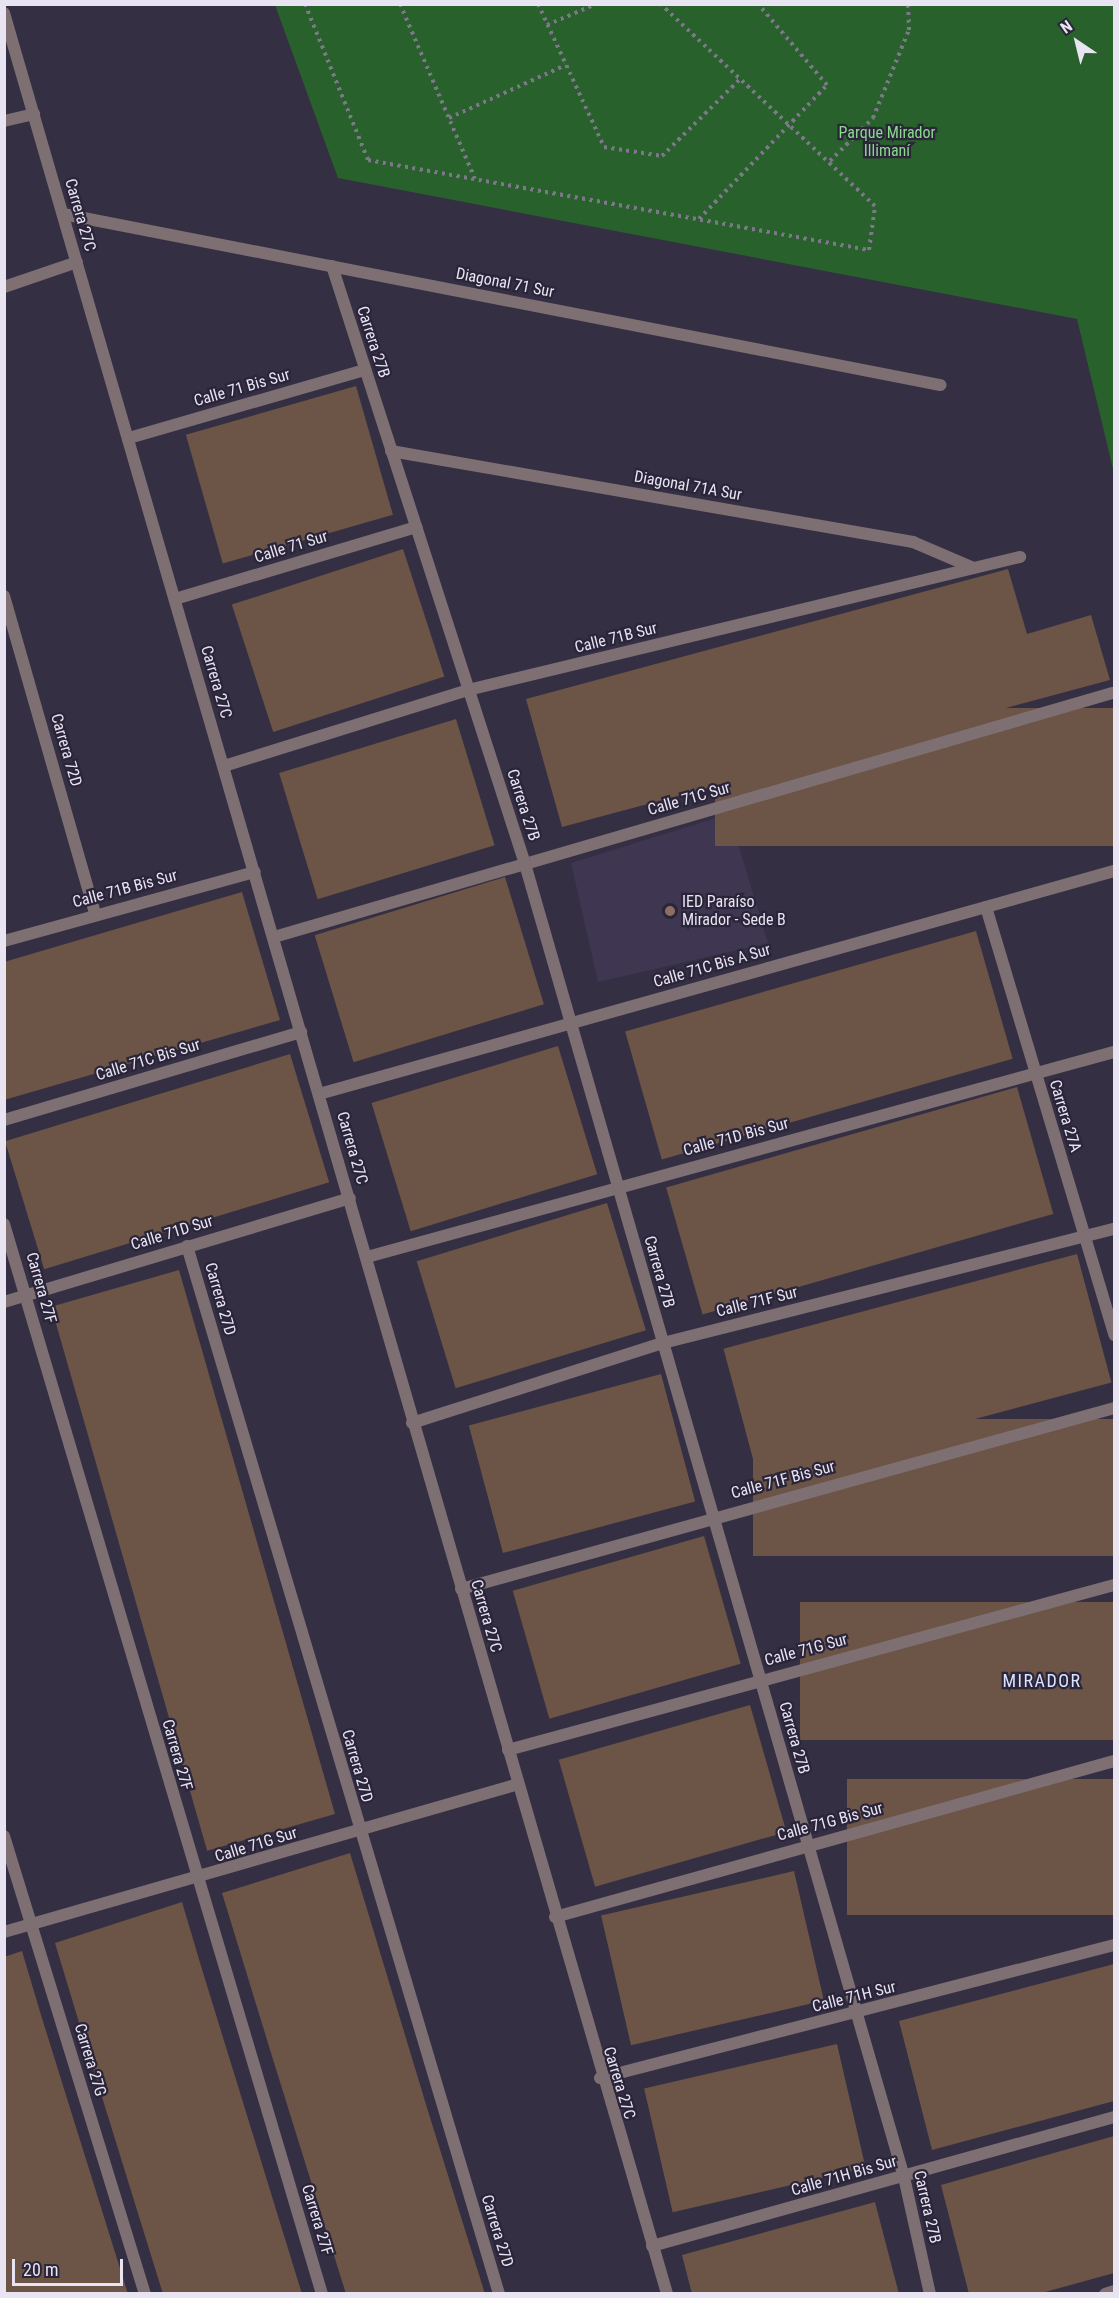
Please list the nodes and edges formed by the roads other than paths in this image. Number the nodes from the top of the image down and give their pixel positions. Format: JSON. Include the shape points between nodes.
{"nodes":[{"id":1,"x":4,"y":13,"type":"edge"},
{"id":2,"x":34,"y":114,"type":"junction"},
{"id":3,"x":4,"y":121,"type":"edge"},
{"id":4,"x":63,"y":214,"type":"junction"},
{"id":5,"x":77,"y":262,"type":"junction"},
{"id":6,"x":332,"y":266,"type":"junction"},
{"id":7,"x":4,"y":287,"type":"edge"},
{"id":8,"x":365,"y":370,"type":"junction"},
{"id":9,"x":940,"y":385,"type":"dead end"},
{"id":10,"x":129,"y":438,"type":"junction"},
{"id":11,"x":391,"y":451,"type":"junction"},
{"id":12,"x":416,"y":527,"type":"junction"},
{"id":13,"x":1020,"y":557,"type":"dead end"},
{"id":14,"x":974,"y":568,"type":"junction"},
{"id":15,"x":4,"y":596,"type":"edge"},
{"id":16,"x":175,"y":599,"type":"junction"},
{"id":17,"x":468,"y":690,"type":"junction"},
{"id":18,"x":1112,"y":693,"type":"dead end"},
{"id":19,"x":224,"y":766,"type":"junction"},
{"id":20,"x":525,"y":864,"type":"junction"},
{"id":21,"x":1114,"y":871,"type":"edge"},
{"id":22,"x":255,"y":872,"type":"junction"},
{"id":23,"x":986,"y":907,"type":"junction"},
{"id":24,"x":95,"y":914,"type":"junction"},
{"id":25,"x":274,"y":937,"type":"junction"},
{"id":26,"x":4,"y":941,"type":"edge"},
{"id":27,"x":571,"y":1023,"type":"junction"},
{"id":28,"x":301,"y":1032,"type":"junction"},
{"id":29,"x":1114,"y":1052,"type":"edge"},
{"id":30,"x":1035,"y":1074,"type":"junction"},
{"id":31,"x":319,"y":1094,"type":"junction"},
{"id":32,"x":4,"y":1120,"type":"edge"},
{"id":33,"x":617,"y":1185,"type":"junction"},
{"id":34,"x":350,"y":1198,"type":"junction"},
{"id":35,"x":4,"y":1224,"type":"edge"},
{"id":36,"x":1114,"y":1229,"type":"edge"},
{"id":37,"x":1084,"y":1235,"type":"junction"},
{"id":38,"x":187,"y":1246,"type":"junction"},
{"id":39,"x":367,"y":1257,"type":"junction"},
{"id":40,"x":26,"y":1296,"type":"junction"},
{"id":41,"x":4,"y":1302,"type":"edge"},
{"id":42,"x":1114,"y":1335,"type":"edge"},
{"id":43,"x":663,"y":1343,"type":"junction"},
{"id":44,"x":1114,"y":1408,"type":"edge"},
{"id":45,"x":412,"y":1423,"type":"junction"},
{"id":46,"x":713,"y":1516,"type":"junction"},
{"id":47,"x":1114,"y":1585,"type":"edge"},
{"id":48,"x":461,"y":1589,"type":"junction"},
{"id":49,"x":760,"y":1679,"type":"junction"},
{"id":50,"x":508,"y":1750,"type":"junction"},
{"id":51,"x":1114,"y":1761,"type":"edge"},
{"id":52,"x":516,"y":1785,"type":"junction"},
{"id":53,"x":359,"y":1831,"type":"junction"},
{"id":54,"x":4,"y":1836,"type":"edge"},
{"id":55,"x":808,"y":1845,"type":"junction"},
{"id":56,"x":196,"y":1880,"type":"junction"},
{"id":57,"x":555,"y":1917,"type":"junction"},
{"id":58,"x":30,"y":1925,"type":"junction"},
{"id":59,"x":4,"y":1932,"type":"edge"},
{"id":60,"x":1114,"y":1945,"type":"edge"},
{"id":61,"x":857,"y":2013,"type":"junction"},
{"id":62,"x":600,"y":2078,"type":"junction"},
{"id":63,"x":1114,"y":2117,"type":"edge"},
{"id":64,"x":904,"y":2176,"type":"junction"},
{"id":65,"x":652,"y":2246,"type":"junction"},
{"id":66,"x":1114,"y":2291,"type":"edge"},
{"id":67,"x":145,"y":2294,"type":"edge"},
{"id":68,"x":322,"y":2294,"type":"edge"},
{"id":69,"x":499,"y":2294,"type":"edge"},
{"id":70,"x":667,"y":2294,"type":"edge"},
{"id":71,"x":930,"y":2294,"type":"edge"},
{"id":72,"x":1105,"y":2294,"type":"edge"}],
"edges":[{"from":1,"to":2,"type":"street","name":"Carrera 27C"},
{"from":2,"to":3,"type":"street"},
{"from":2,"to":4,"type":"street","name":"Carrera 27C"},
{"from":4,"to":5,"type":"street","name":"Carrera 27C"},
{"from":4,"to":6,"type":"street","name":"Diagonal 71 Sur"},
{"from":5,"to":7,"type":"street"},
{"from":5,"to":10,"type":"street","name":"Carrera 27C"},
{"from":6,"to":8,"type":"street","name":"Carrera 27B"},
{"from":6,"to":9,"type":"street","name":"Diagonal 71 Sur"},
{"from":8,"to":10,"type":"street","name":"Calle 71 Bis Sur"},
{"from":8,"to":11,"type":"street","name":"Carrera 27B"},
{"from":10,"to":16,"type":"street","name":"Carrera 27C"},
{"from":11,"to":12,"type":"street","name":"Carrera 27B"},
{"from":11,"to":14,"type":"street","name":"Diagonal 71A Sur","via":[[913,542]]},
{"from":12,"to":16,"type":"street","name":"Calle 71 Sur"},
{"from":12,"to":17,"type":"street","name":"Carrera 27B"},
{"from":13,"to":14,"type":"street","name":"Calle 71B Sur"},
{"from":14,"to":17,"type":"street","name":"Calle 71B Sur"},
{"from":15,"to":24,"type":"street","name":"Carrera 72D"},
{"from":16,"to":19,"type":"street","name":"Carrera 27C"},
{"from":17,"to":19,"type":"street","name":"Calle 71B Sur"},
{"from":17,"to":20,"type":"street","name":"Carrera 27B"},
{"from":18,"to":20,"type":"street","name":"Calle 71C Sur"},
{"from":19,"to":22,"type":"street","name":"Carrera 27C"},
{"from":20,"to":25,"type":"street","name":"Calle 71C Sur"},
{"from":20,"to":27,"type":"street","name":"Carrera 27B"},
{"from":21,"to":23,"type":"street","name":"Calle 71C Bis A Sur"},
{"from":22,"to":24,"type":"street","name":"Calle 71B Bis Sur"},
{"from":22,"to":25,"type":"street","name":"Carrera 27C"},
{"from":23,"to":27,"type":"street","name":"Calle 71C Bis A Sur"},
{"from":23,"to":30,"type":"street","name":"Carrera 27A"},
{"from":24,"to":26,"type":"street","name":"Calle 71B Bis Sur"},
{"from":25,"to":28,"type":"street","name":"Carrera 27C"},
{"from":27,"to":31,"type":"street","name":"Calle 71C Bis A Sur"},
{"from":27,"to":33,"type":"street","name":"Carrera 27B"},
{"from":28,"to":31,"type":"street","name":"Carrera 27C"},
{"from":28,"to":32,"type":"street","name":"Calle 71C Bis Sur"},
{"from":29,"to":30,"type":"street","name":"Calle 71D Bis Sur"},
{"from":30,"to":33,"type":"street","name":"Calle 71D Bis Sur"},
{"from":30,"to":37,"type":"street","name":"Carrera 27A"},
{"from":31,"to":34,"type":"street","name":"Carrera 27C"},
{"from":33,"to":39,"type":"street","name":"Calle 71D Bis Sur"},
{"from":33,"to":43,"type":"street","name":"Carrera 27B"},
{"from":34,"to":38,"type":"street","name":"Calle 71D Sur"},
{"from":34,"to":39,"type":"street","name":"Carrera 27C"},
{"from":35,"to":40,"type":"street","name":"Carrera 27F"},
{"from":36,"to":37,"type":"street","name":"Calle 71F Sur"},
{"from":37,"to":42,"type":"street","name":"Carrera 27A"},
{"from":37,"to":43,"type":"street","name":"Calle 71F Sur"},
{"from":38,"to":40,"type":"street","name":"Calle 71D Sur"},
{"from":38,"to":53,"type":"street","name":"Carrera 27D"},
{"from":39,"to":45,"type":"street","name":"Carrera 27C"},
{"from":40,"to":41,"type":"street","name":"Calle 71D Sur"},
{"from":40,"to":56,"type":"street","name":"Carrera 27F"},
{"from":43,"to":45,"type":"street","name":"Calle 71F Sur"},
{"from":43,"to":46,"type":"street","name":"Carrera 27B"},
{"from":44,"to":46,"type":"street","name":"Calle 71F Bis Sur"},
{"from":45,"to":48,"type":"street","name":"Carrera 27C"},
{"from":46,"to":48,"type":"street","name":"Calle 71F Bis Sur"},
{"from":46,"to":49,"type":"street","name":"Carrera 27B"},
{"from":47,"to":49,"type":"street","name":"Calle 71G Sur"},
{"from":48,"to":50,"type":"street","name":"Carrera 27C"},
{"from":49,"to":50,"type":"street","name":"Calle 71G Sur"},
{"from":49,"to":55,"type":"street","name":"Carrera 27B"},
{"from":50,"to":52,"type":"street","name":"Carrera 27C"},
{"from":51,"to":55,"type":"street","name":"Calle 71G Bis Sur"},
{"from":52,"to":53,"type":"street","name":"Calle 71G Sur"},
{"from":52,"to":57,"type":"street","name":"Carrera 27C"},
{"from":53,"to":56,"type":"street","name":"Calle 71G Sur"},
{"from":53,"to":69,"type":"street","name":"Carrera 27D"},
{"from":54,"to":58,"type":"street","name":"Carrera 27G"},
{"from":55,"to":57,"type":"street","name":"Calle 71G Bis Sur"},
{"from":55,"to":61,"type":"street","name":"Carrera 27B"},
{"from":56,"to":58,"type":"street","name":"Calle 71G Sur"},
{"from":56,"to":68,"type":"street","name":"Carrera 27F"},
{"from":57,"to":62,"type":"street","name":"Carrera 27C"},
{"from":58,"to":59,"type":"street","name":"Calle 71G Sur"},
{"from":58,"to":67,"type":"street","name":"Carrera 27G"},
{"from":60,"to":61,"type":"street","name":"Calle 71H Sur"},
{"from":61,"to":62,"type":"street","name":"Calle 71H Sur"},
{"from":61,"to":64,"type":"street","name":"Carrera 27B"},
{"from":62,"to":65,"type":"street","name":"Carrera 27C"},
{"from":63,"to":64,"type":"street","name":"Calle 71H Bis Sur"},
{"from":64,"to":65,"type":"street","name":"Calle 71H Bis Sur"},
{"from":64,"to":71,"type":"street","name":"Carrera 27B"},
{"from":65,"to":70,"type":"street","name":"Carrera 27C"},
{"from":66,"to":72,"type":"street"}]}
